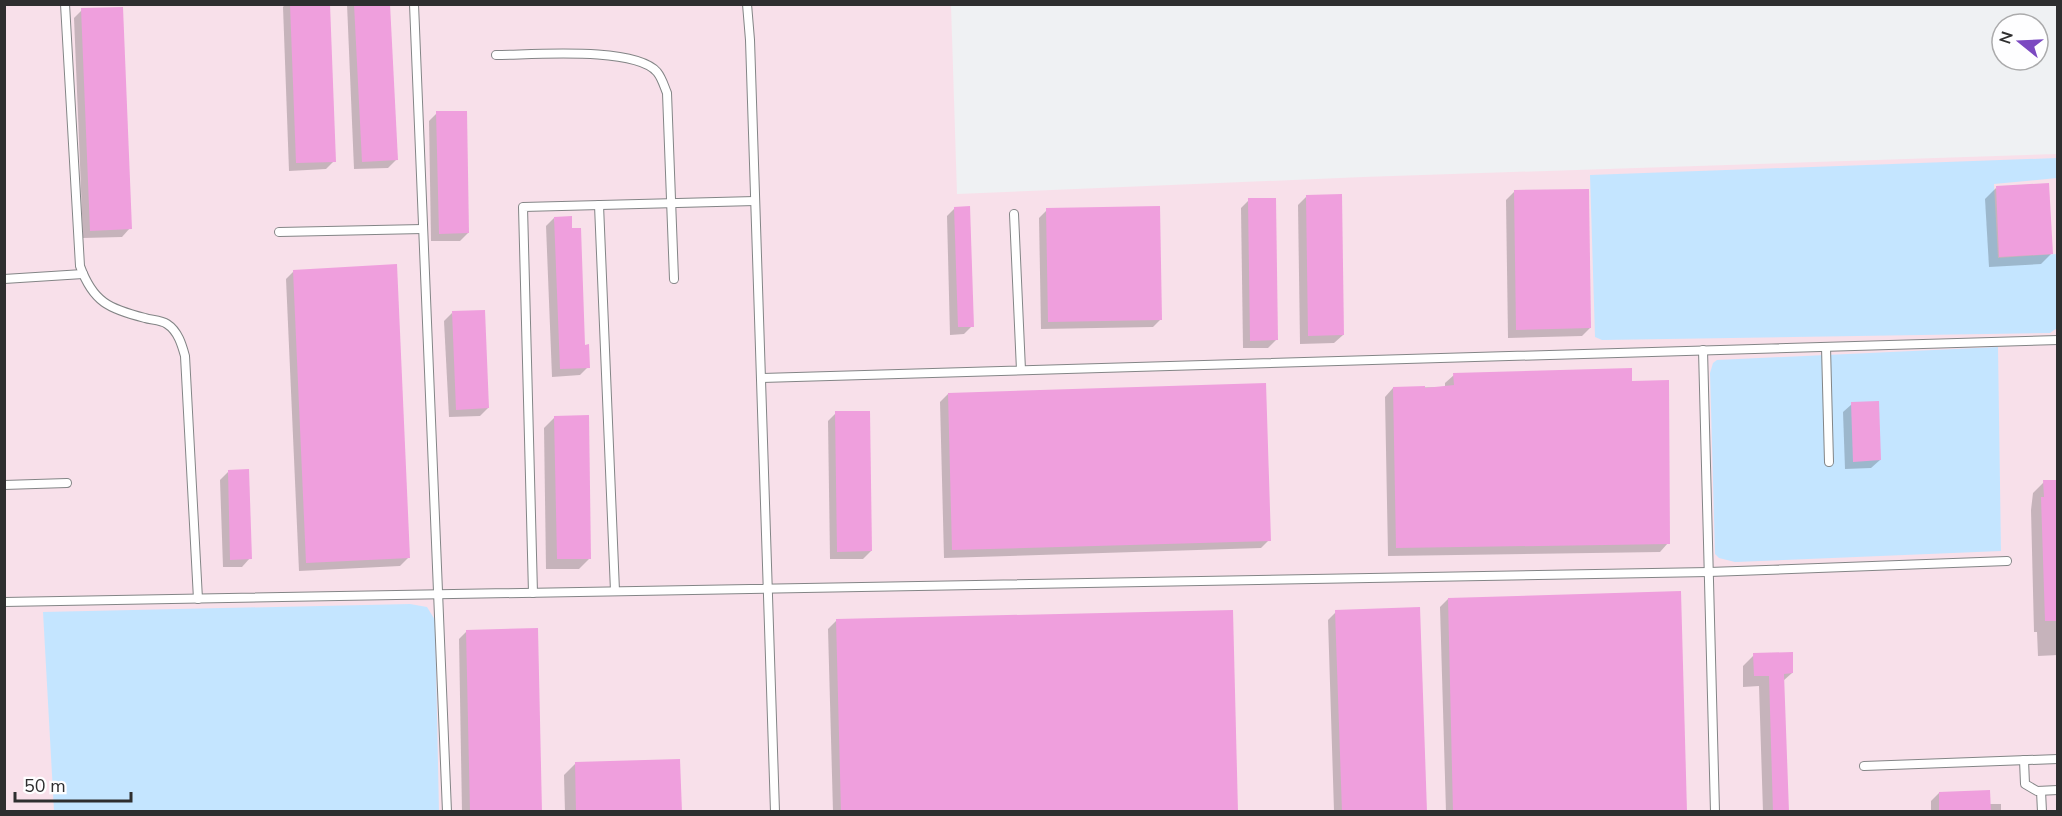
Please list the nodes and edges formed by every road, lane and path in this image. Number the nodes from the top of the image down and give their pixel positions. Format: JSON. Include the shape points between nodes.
{"nodes":[{"id":1,"x":65,"y":4,"type":"edge"},
{"id":2,"x":414,"y":4,"type":"edge"},
{"id":3,"x":747,"y":4,"type":"edge"},
{"id":4,"x":496,"y":55,"type":"dead end"},
{"id":5,"x":755,"y":201,"type":"junction"},
{"id":6,"x":671,"y":203,"type":"junction"},
{"id":7,"x":598,"y":205,"type":"junction"},
{"id":8,"x":1014,"y":214,"type":"dead end"},
{"id":9,"x":423,"y":229,"type":"junction"},
{"id":10,"x":279,"y":231,"type":"dead end"},
{"id":11,"x":83,"y":274,"type":"junction"},
{"id":12,"x":4,"y":279,"type":"edge"},
{"id":13,"x":674,"y":279,"type":"dead end"},
{"id":14,"x":2058,"y":340,"type":"edge"},
{"id":15,"x":1826,"y":346,"type":"junction"},
{"id":16,"x":1703,"y":350,"type":"junction"},
{"id":17,"x":1021,"y":370,"type":"junction"},
{"id":18,"x":761,"y":378,"type":"junction"},
{"id":19,"x":1829,"y":462,"type":"dead end"},
{"id":20,"x":67,"y":483,"type":"dead end"},
{"id":21,"x":4,"y":485,"type":"edge"},
{"id":22,"x":2007,"y":561,"type":"dead end"},
{"id":23,"x":1709,"y":572,"type":"junction"},
{"id":24,"x":767,"y":588,"type":"junction"},
{"id":25,"x":615,"y":591,"type":"junction"},
{"id":26,"x":533,"y":593,"type":"junction"},
{"id":27,"x":438,"y":594,"type":"junction"},
{"id":28,"x":198,"y":599,"type":"junction"},
{"id":29,"x":4,"y":603,"type":"edge"},
{"id":30,"x":2058,"y":759,"type":"edge"},
{"id":31,"x":2024,"y":760,"type":"junction"},
{"id":32,"x":1864,"y":766,"type":"dead end"},
{"id":33,"x":2058,"y":790,"type":"edge"},
{"id":34,"x":2041,"y":791,"type":"junction"},
{"id":35,"x":447,"y":812,"type":"edge"},
{"id":36,"x":775,"y":812,"type":"edge"},
{"id":37,"x":1715,"y":812,"type":"edge"},
{"id":38,"x":2042,"y":812,"type":"edge"}],
"edges":[{"from":1,"to":11,"type":"lane"},
{"from":2,"to":9,"type":"lane"},
{"from":3,"to":5,"type":"lane"},
{"from":4,"to":6,"type":"lane","via":[[618,56],[658,72],[666,93]]},
{"from":5,"to":6,"type":"lane"},
{"from":5,"to":18,"type":"lane"},
{"from":6,"to":7,"type":"lane"},
{"from":6,"to":13,"type":"lane"},
{"from":7,"to":25,"type":"lane"},
{"from":7,"to":26,"type":"lane","via":[[523,207]]},
{"from":8,"to":17,"type":"lane"},
{"from":9,"to":10,"type":"lane"},
{"from":9,"to":27,"type":"lane"},
{"from":11,"to":12,"type":"lane"},
{"from":11,"to":28,"type":"lane","via":[[96,297],[108,306],[167,324],[181,342],[185,356]]},
{"from":14,"to":15,"type":"lane"},
{"from":15,"to":16,"type":"lane"},
{"from":15,"to":19,"type":"lane"},
{"from":16,"to":17,"type":"lane"},
{"from":16,"to":23,"type":"lane"},
{"from":17,"to":18,"type":"lane"},
{"from":18,"to":24,"type":"lane"},
{"from":20,"to":21,"type":"lane"},
{"from":22,"to":23,"type":"lane"},
{"from":23,"to":24,"type":"lane"},
{"from":23,"to":37,"type":"lane"},
{"from":24,"to":25,"type":"lane"},
{"from":24,"to":36,"type":"lane"},
{"from":25,"to":26,"type":"lane"},
{"from":26,"to":27,"type":"lane"},
{"from":27,"to":28,"type":"lane"},
{"from":27,"to":35,"type":"lane"},
{"from":28,"to":29,"type":"lane"},
{"from":30,"to":31,"type":"lane"},
{"from":31,"to":32,"type":"lane"},
{"from":31,"to":34,"type":"lane","via":[[2025,784]]},
{"from":33,"to":34,"type":"lane"},
{"from":34,"to":38,"type":"lane"}]}
